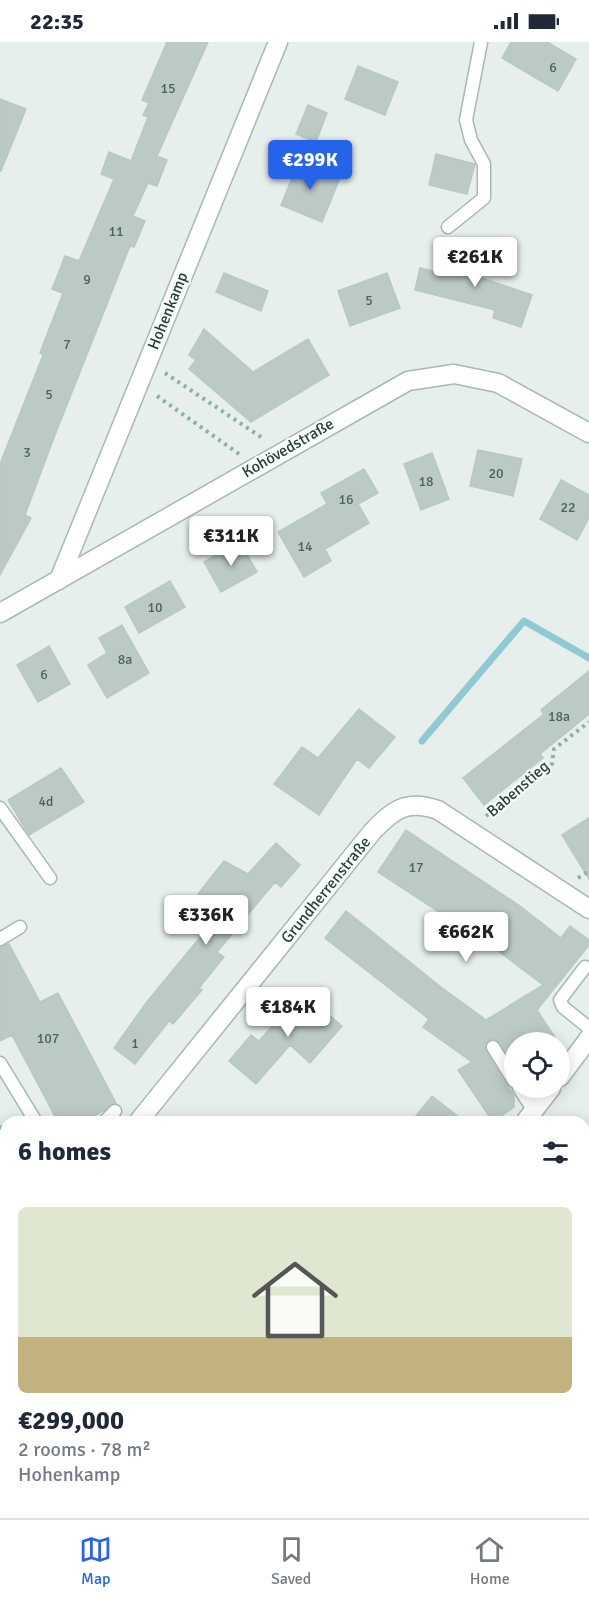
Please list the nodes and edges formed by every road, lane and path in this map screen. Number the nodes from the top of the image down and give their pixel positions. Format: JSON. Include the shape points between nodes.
{"nodes":[{"id":1,"x":278,"y":42,"type":"edge"},
{"id":2,"x":481,"y":42,"type":"edge"},
{"id":3,"x":448,"y":227,"type":"dead end"},
{"id":4,"x":147,"y":361,"type":"junction"},
{"id":5,"x":138,"y":383,"type":"junction"},
{"id":6,"x":589,"y":433,"type":"edge"},
{"id":7,"x":282,"y":451,"type":"junction"},
{"id":8,"x":257,"y":466,"type":"junction"},
{"id":9,"x":59,"y":580,"type":"junction"},
{"id":10,"x":0,"y":613,"type":"edge"},
{"id":11,"x":589,"y":722,"type":"edge"},
{"id":12,"x":407,"y":805,"type":"joint"},
{"id":13,"x":0,"y":808,"type":"edge"},
{"id":14,"x":469,"y":830,"type":"junction"},
{"id":15,"x":50,"y":878,"type":"dead end"},
{"id":16,"x":589,"y":909,"type":"edge"},
{"id":17,"x":20,"y":927,"type":"dead end"},
{"id":18,"x":0,"y":939,"type":"edge"},
{"id":19,"x":585,"y":967,"type":"dead end"},
{"id":20,"x":589,"y":1028,"type":"edge"},
{"id":21,"x":589,"y":1038,"type":"edge"},
{"id":22,"x":493,"y":1047,"type":"dead end"},
{"id":23,"x":0,"y":1063,"type":"edge"},
{"id":24,"x":570,"y":1064,"type":"edge"},
{"id":25,"x":504,"y":1065,"type":"edge"},
{"id":26,"x":523,"y":1098,"type":"edge"},
{"id":27,"x":543,"y":1098,"type":"edge"},
{"id":28,"x":115,"y":1111,"type":"dead end"},
{"id":29,"x":32,"y":1116,"type":"edge"},
{"id":30,"x":110,"y":1116,"type":"edge"},
{"id":31,"x":143,"y":1116,"type":"edge"},
{"id":32,"x":529,"y":1116,"type":"edge"}],
"edges":[{"from":1,"to":4,"type":"street","name":"Hohenkamp"},
{"from":2,"to":3,"type":"lane","via":[[466,120],[484,164],[484,198]]},
{"from":4,"to":5,"type":"street","name":"Hohenkamp"},
{"from":4,"to":7,"type":"path"},
{"from":5,"to":8,"type":"path"},
{"from":5,"to":9,"type":"street","name":"Hohenkamp"},
{"from":6,"to":7,"type":"street","name":"Kohövedstraße","via":[[498,384],[454,374],[408,381]]},
{"from":7,"to":8,"type":"street","name":"Kohövedstraße"},
{"from":8,"to":9,"type":"street","name":"Kohövedstraße"},
{"from":9,"to":10,"type":"street","name":"Kohövedstraße"},
{"from":11,"to":14,"type":"path","name":"Babenstieg","via":[[554,749],[552,764]]},
{"from":12,"to":14,"type":"street","name":"Babenstieg","via":[[438,810]]},
{"from":12,"to":31,"type":"street","name":"Grundherrenstraße","via":[[372,832]]},
{"from":13,"to":15,"type":"lane"},
{"from":14,"to":16,"type":"street","name":"Babenstieg"},
{"from":17,"to":18,"type":"lane"},
{"from":19,"to":20,"type":"lane","via":[[560,1000]]},
{"from":21,"to":24,"type":"street"},
{"from":22,"to":25,"type":"lane"},
{"from":23,"to":29,"type":"lane"},
{"from":26,"to":32,"type":"lane"},
{"from":27,"to":32,"type":"street"},
{"from":28,"to":30,"type":"lane"}]}
